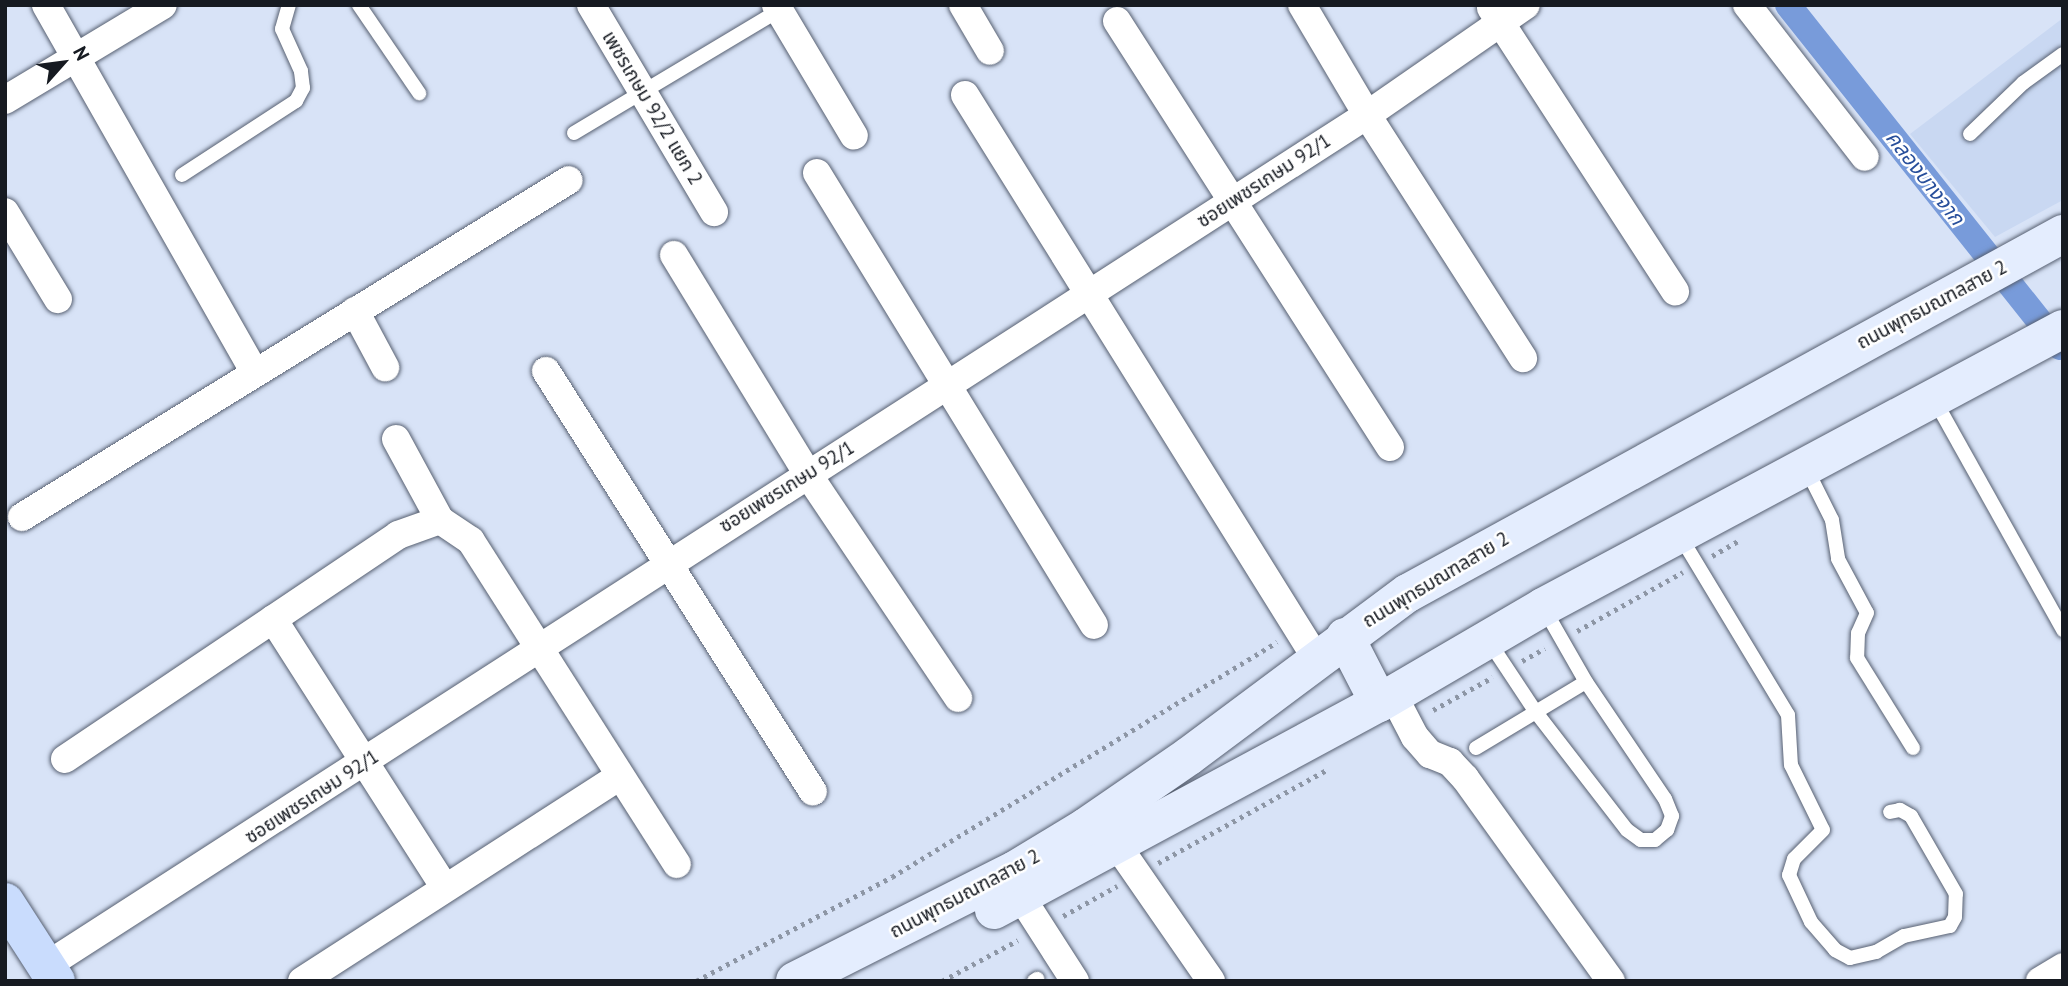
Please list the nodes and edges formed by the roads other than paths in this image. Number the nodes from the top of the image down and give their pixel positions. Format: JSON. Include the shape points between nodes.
{"nodes":[{"id":1,"x":46,"y":5,"type":"edge"},
{"id":2,"x":163,"y":5,"type":"edge"},
{"id":3,"x":289,"y":5,"type":"edge"},
{"id":4,"x":359,"y":5,"type":"edge"},
{"id":5,"x":590,"y":5,"type":"edge"},
{"id":6,"x":963,"y":5,"type":"edge"},
{"id":7,"x":1302,"y":5,"type":"edge"},
{"id":8,"x":1526,"y":5,"type":"edge"},
{"id":9,"x":1747,"y":5,"type":"edge"},
{"id":10,"x":781,"y":7,"type":"edge"},
{"id":11,"x":1495,"y":14,"type":"edge"},
{"id":12,"x":1117,"y":21,"type":"dead end"},
{"id":13,"x":990,"y":51,"type":"dead end"},
{"id":14,"x":2063,"y":54,"type":"edge"},
{"id":15,"x":78,"y":56,"type":"junction"},
{"id":16,"x":644,"y":92,"type":"junction"},
{"id":17,"x":419,"y":93,"type":"dead end"},
{"id":18,"x":965,"y":95,"type":"dead end"},
{"id":19,"x":5,"y":100,"type":"edge"},
{"id":20,"x":1367,"y":116,"type":"junction"},
{"id":21,"x":574,"y":133,"type":"dead end"},
{"id":22,"x":1970,"y":134,"type":"dead end"},
{"id":23,"x":854,"y":136,"type":"dead end"},
{"id":24,"x":1865,"y":157,"type":"dead end"},
{"id":25,"x":817,"y":173,"type":"dead end"},
{"id":26,"x":183,"y":175,"type":"dead end"},
{"id":27,"x":569,"y":180,"type":"dead end"},
{"id":28,"x":1231,"y":201,"type":"junction"},
{"id":29,"x":5,"y":212,"type":"edge"},
{"id":30,"x":714,"y":212,"type":"dead end"},
{"id":31,"x":2063,"y":234,"type":"edge"},
{"id":32,"x":674,"y":255,"type":"dead end"},
{"id":33,"x":1675,"y":291,"type":"dead end"},
{"id":34,"x":1086,"y":295,"type":"junction"},
{"id":35,"x":58,"y":299,"type":"dead end"},
{"id":36,"x":355,"y":311,"type":"junction"},
{"id":37,"x":2063,"y":329,"type":"edge"},
{"id":38,"x":1523,"y":358,"type":"dead end"},
{"id":39,"x":385,"y":367,"type":"dead end"},
{"id":40,"x":546,"y":371,"type":"dead end"},
{"id":41,"x":255,"y":373,"type":"junction"},
{"id":42,"x":947,"y":386,"type":"junction"},
{"id":43,"x":1941,"y":395,"type":"junction"},
{"id":44,"x":396,"y":439,"type":"dead end"},
{"id":45,"x":1390,"y":447,"type":"dead end"},
{"id":46,"x":1805,"y":467,"type":"junction"},
{"id":47,"x":807,"y":473,"type":"junction"},
{"id":48,"x":22,"y":517,"type":"dead end"},
{"id":49,"x":440,"y":520,"type":"junction"},
{"id":50,"x":1688,"y":549,"type":"junction"},
{"id":51,"x":666,"y":564,"type":"junction"},
{"id":52,"x":1543,"y":607,"type":"junction"},
{"id":53,"x":273,"y":619,"type":"junction"},
{"id":54,"x":1094,"y":625,"type":"dead end"},
{"id":55,"x":2063,"y":629,"type":"edge"},
{"id":56,"x":1319,"y":642,"type":"junction"},
{"id":57,"x":537,"y":648,"type":"junction"},
{"id":58,"x":1497,"y":654,"type":"junction"},
{"id":59,"x":1586,"y":682,"type":"junction"},
{"id":60,"x":958,"y":698,"type":"dead end"},
{"id":61,"x":1393,"y":707,"type":"junction"},
{"id":62,"x":1535,"y":711,"type":"junction"},
{"id":63,"x":1476,"y":748,"type":"dead end"},
{"id":64,"x":1913,"y":748,"type":"dead end"},
{"id":65,"x":65,"y":759,"type":"dead end"},
{"id":66,"x":365,"y":763,"type":"junction"},
{"id":67,"x":618,"y":778,"type":"junction"},
{"id":68,"x":813,"y":792,"type":"dead end"},
{"id":69,"x":1890,"y":812,"type":"dead end"},
{"id":70,"x":1127,"y":860,"type":"junction"},
{"id":71,"x":677,"y":864,"type":"dead end"},
{"id":72,"x":444,"y":886,"type":"junction"},
{"id":73,"x":5,"y":902,"type":"edge"},
{"id":74,"x":1031,"y":912,"type":"junction"},
{"id":75,"x":2063,"y":967,"type":"edge"},
{"id":76,"x":51,"y":973,"type":"edge"},
{"id":77,"x":302,"y":981,"type":"edge"},
{"id":78,"x":795,"y":981,"type":"edge"},
{"id":79,"x":855,"y":981,"type":"edge"},
{"id":80,"x":1075,"y":981,"type":"edge"},
{"id":81,"x":1211,"y":981,"type":"edge"},
{"id":82,"x":1611,"y":981,"type":"edge"},
{"id":83,"x":2040,"y":981,"type":"edge"}],
"edges":[{"from":1,"to":15,"type":"street"},
{"from":2,"to":15,"type":"street"},
{"from":3,"to":26,"type":"lane","via":[[282,30],[302,71],[303,88],[296,101]]},
{"from":4,"to":17,"type":"lane"},
{"from":5,"to":16,"type":"street","name":"เพชรเกษม 92/2 แยก 2"},
{"from":6,"to":13,"type":"street"},
{"from":7,"to":20,"type":"street"},
{"from":8,"to":11,"type":"street","name":"ซอยเพชรเกษม 92/1"},
{"from":9,"to":24,"type":"street"},
{"from":10,"to":16,"type":"lane"},
{"from":10,"to":23,"type":"street"},
{"from":11,"to":20,"type":"street","name":"ซอยเพชรเกษม 92/1"},
{"from":11,"to":33,"type":"street"},
{"from":12,"to":28,"type":"street"},
{"from":14,"to":22,"type":"lane","via":[[2023,83]]},
{"from":15,"to":19,"type":"street"},
{"from":15,"to":41,"type":"street"},
{"from":16,"to":21,"type":"lane"},
{"from":16,"to":30,"type":"street","name":"เพชรเกษม 92/2 แยก 2"},
{"from":18,"to":34,"type":"street"},
{"from":20,"to":28,"type":"street","name":"ซอยเพชรเกษม 92/1"},
{"from":20,"to":38,"type":"street"},
{"from":25,"to":42,"type":"street"},
{"from":27,"to":36,"type":"street"},
{"from":28,"to":34,"type":"street","name":"ซอยเพชรเกษม 92/1"},
{"from":28,"to":45,"type":"street"},
{"from":29,"to":35,"type":"street"},
{"from":31,"to":56,"type":"main road","name":"ถนนพุทธมณฑลสาย 2"},
{"from":32,"to":47,"type":"street"},
{"from":34,"to":42,"type":"street","name":"ซอยเพชรเกษม 92/1"},
{"from":34,"to":56,"type":"street"},
{"from":36,"to":39,"type":"street"},
{"from":36,"to":41,"type":"street"},
{"from":37,"to":43,"type":"main road","name":"ถนนพุทธมณฑลสาย 2"},
{"from":40,"to":51,"type":"street"},
{"from":41,"to":48,"type":"street"},
{"from":42,"to":47,"type":"street","name":"ซอยเพชรเกษม 92/1"},
{"from":42,"to":54,"type":"street"},
{"from":43,"to":46,"type":"main road","name":"ถนนพุทธมณฑลสาย 2"},
{"from":43,"to":55,"type":"lane"},
{"from":44,"to":49,"type":"street"},
{"from":46,"to":50,"type":"main road","name":"ถนนพุทธมณฑลสาย 2"},
{"from":46,"to":64,"type":"lane","via":[[1832,520],[1838,559],[1867,613],[1858,633],[1857,658]]},
{"from":47,"to":51,"type":"street","name":"ซอยเพชรเกษม 92/1"},
{"from":47,"to":60,"type":"street"},
{"from":49,"to":53,"type":"street","via":[[398,535]]},
{"from":49,"to":57,"type":"street","via":[[471,541]]},
{"from":50,"to":52,"type":"main road","name":"ถนนพุทธมณฑลสาย 2"},
{"from":50,"to":69,"type":"lane","via":[[1788,715],[1791,765],[1823,830],[1794,859],[1789,875],[1811,922],[1835,950],[1850,958],[1876,952],[1903,936],[1950,926],[1955,917],[1956,894],[1910,816],[1900,810]]},
{"from":51,"to":57,"type":"street","name":"ซอยเพชรเกษม 92/1"},
{"from":51,"to":68,"type":"street"},
{"from":52,"to":58,"type":"main road","name":"ถนนพุทธมณฑลสาย 2"},
{"from":52,"to":59,"type":"lane"},
{"from":53,"to":65,"type":"street"},
{"from":53,"to":66,"type":"street"},
{"from":56,"to":61,"type":"main road"},
{"from":56,"to":78,"type":"main road","name":"ถนนพุทธมณฑลสาย 2","via":[[1189,756],[1086,827],[1015,870]]},
{"from":57,"to":66,"type":"street","name":"ซอยเพชรเกษม 92/1"},
{"from":57,"to":67,"type":"street"},
{"from":58,"to":61,"type":"main road","name":"ถนนพุทธมณฑลสาย 2"},
{"from":58,"to":62,"type":"lane"},
{"from":59,"to":62,"type":"lane"},
{"from":59,"to":62,"type":"lane","via":[[1672,816],[1667,830],[1655,840],[1641,840],[1627,830]]},
{"from":61,"to":70,"type":"main road","name":"ถนนพุทธมณฑลสาย 2"},
{"from":61,"to":82,"type":"street","via":[[1430,754],[1450,762],[1465,778]]},
{"from":62,"to":63,"type":"lane"},
{"from":66,"to":72,"type":"street"},
{"from":66,"to":76,"type":"street","name":"ซอยเพชรเกษม 92/1"},
{"from":67,"to":71,"type":"street"},
{"from":67,"to":72,"type":"street"},
{"from":70,"to":74,"type":"main road","name":"ถนนพุทธมณฑลสาย 2"},
{"from":70,"to":81,"type":"street"},
{"from":72,"to":77,"type":"street"},
{"from":73,"to":76,"type":"main road"},
{"from":74,"to":79,"type":"main road","name":"ถนนพุทธมณฑลสาย 2"},
{"from":74,"to":80,"type":"street"},
{"from":75,"to":83,"type":"street"}]}
